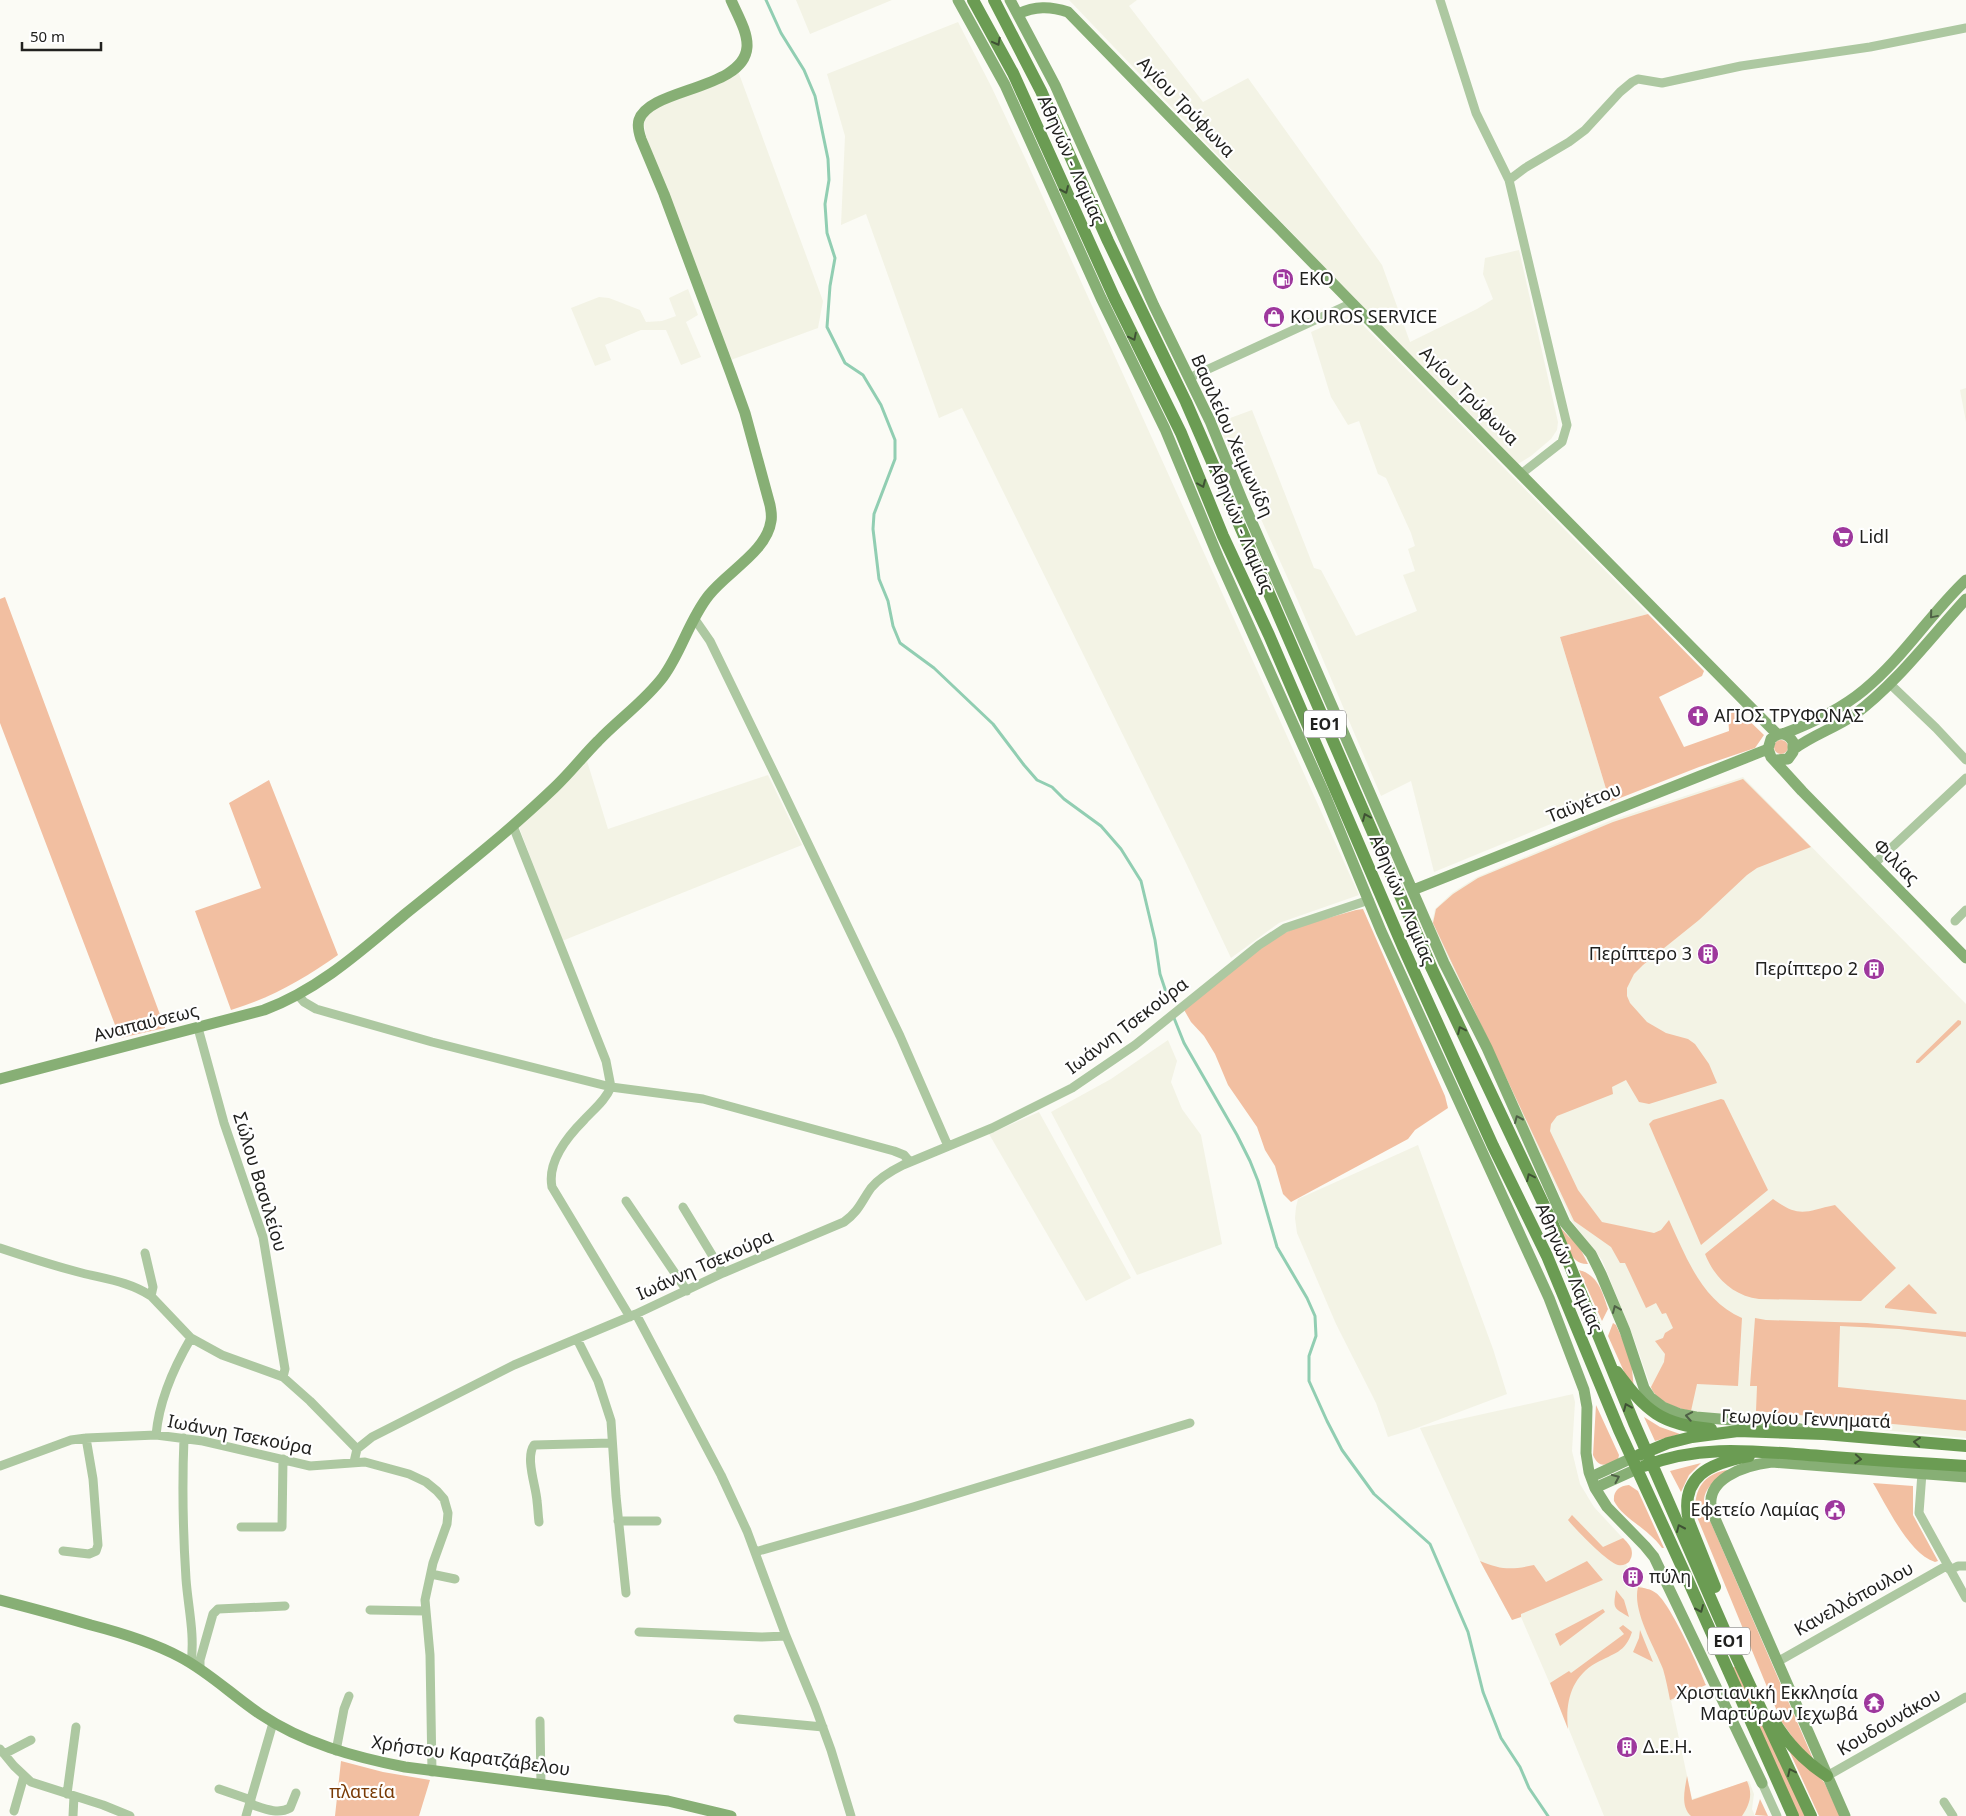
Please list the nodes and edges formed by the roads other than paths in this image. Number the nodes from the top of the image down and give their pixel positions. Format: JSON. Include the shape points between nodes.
{"nodes":[{"id":1,"x":730,"y":0,"type":"edge"},
{"id":2,"x":958,"y":0,"type":"edge"},
{"id":3,"x":973,"y":0,"type":"edge"},
{"id":4,"x":994,"y":0,"type":"edge"},
{"id":5,"x":1010,"y":0,"type":"edge"},
{"id":6,"x":1440,"y":0,"type":"edge"},
{"id":7,"x":1018,"y":14,"type":"junction"},
{"id":8,"x":1966,"y":28,"type":"edge"},
{"id":9,"x":1509,"y":180,"type":"junction"},
{"id":10,"x":1352,"y":303,"type":"junction"},
{"id":11,"x":1189,"y":378,"type":"junction"},
{"id":12,"x":1521,"y":474,"type":"junction"},
{"id":13,"x":1966,"y":580,"type":"edge"},
{"id":14,"x":1966,"y":599,"type":"edge"},
{"id":15,"x":694,"y":618,"type":"junction"},
{"id":16,"x":1890,"y":684,"type":"junction"},
{"id":17,"x":1780,"y":734,"type":"junction"},
{"id":18,"x":1768,"y":749,"type":"junction"},
{"id":19,"x":1793,"y":752,"type":"junction"},
{"id":20,"x":1776,"y":760,"type":"junction"},
{"id":21,"x":1966,"y":760,"type":"edge"},
{"id":22,"x":1966,"y":778,"type":"edge"},
{"id":23,"x":1802,"y":791,"type":"junction"},
{"id":24,"x":513,"y":826,"type":"junction"},
{"id":25,"x":1873,"y":865,"type":"junction"},
{"id":26,"x":1413,"y":890,"type":"junction"},
{"id":27,"x":1369,"y":900,"type":"junction"},
{"id":28,"x":1966,"y":910,"type":"edge"},
{"id":29,"x":1956,"y":921,"type":"dead end"},
{"id":30,"x":1966,"y":958,"type":"edge"},
{"id":31,"x":298,"y":995,"type":"junction"},
{"id":32,"x":198,"y":1028,"type":"junction"},
{"id":33,"x":0,"y":1079,"type":"edge"},
{"id":34,"x":611,"y":1087,"type":"junction"},
{"id":35,"x":948,"y":1146,"type":"junction"},
{"id":36,"x":910,"y":1162,"type":"junction"},
{"id":37,"x":626,"y":1201,"type":"dead end"},
{"id":38,"x":683,"y":1207,"type":"dead end"},
{"id":39,"x":0,"y":1248,"type":"edge"},
{"id":40,"x":145,"y":1253,"type":"dead end"},
{"id":41,"x":723,"y":1274,"type":"junction"},
{"id":42,"x":688,"y":1291,"type":"junction"},
{"id":43,"x":151,"y":1296,"type":"junction"},
{"id":44,"x":633,"y":1315,"type":"junction"},
{"id":45,"x":190,"y":1338,"type":"junction"},
{"id":46,"x":577,"y":1339,"type":"junction"},
{"id":47,"x":1607,"y":1358,"type":"junction"},
{"id":48,"x":283,"y":1377,"type":"junction"},
{"id":49,"x":1190,"y":1423,"type":"dead end"},
{"id":50,"x":1738,"y":1431,"type":"junction"},
{"id":51,"x":1824,"y":1434,"type":"junction"},
{"id":52,"x":156,"y":1435,"type":"junction"},
{"id":53,"x":86,"y":1438,"type":"junction"},
{"id":54,"x":184,"y":1438,"type":"junction"},
{"id":55,"x":612,"y":1443,"type":"junction"},
{"id":56,"x":1966,"y":1446,"type":"edge"},
{"id":57,"x":358,"y":1449,"type":"junction"},
{"id":58,"x":1774,"y":1453,"type":"junction"},
{"id":59,"x":1649,"y":1457,"type":"junction"},
{"id":60,"x":283,"y":1459,"type":"junction"},
{"id":61,"x":354,"y":1462,"type":"junction"},
{"id":62,"x":1634,"y":1463,"type":"junction"},
{"id":63,"x":0,"y":1466,"type":"edge"},
{"id":64,"x":1966,"y":1466,"type":"edge"},
{"id":65,"x":1922,"y":1473,"type":"junction"},
{"id":66,"x":1966,"y":1478,"type":"edge"},
{"id":67,"x":1593,"y":1482,"type":"junction"},
{"id":68,"x":618,"y":1521,"type":"junction"},
{"id":69,"x":657,"y":1521,"type":"dead end"},
{"id":70,"x":539,"y":1522,"type":"dead end"},
{"id":71,"x":241,"y":1527,"type":"dead end"},
{"id":72,"x":63,"y":1551,"type":"dead end"},
{"id":73,"x":755,"y":1552,"type":"junction"},
{"id":74,"x":1966,"y":1566,"type":"edge"},
{"id":75,"x":1949,"y":1568,"type":"junction"},
{"id":76,"x":431,"y":1574,"type":"junction"},
{"id":77,"x":455,"y":1579,"type":"dead end"},
{"id":78,"x":626,"y":1593,"type":"dead end"},
{"id":79,"x":1966,"y":1598,"type":"edge"},
{"id":80,"x":0,"y":1600,"type":"edge"},
{"id":81,"x":285,"y":1606,"type":"dead end"},
{"id":82,"x":370,"y":1610,"type":"dead end"},
{"id":83,"x":425,"y":1610,"type":"junction"},
{"id":84,"x":639,"y":1632,"type":"dead end"},
{"id":85,"x":786,"y":1636,"type":"junction"},
{"id":86,"x":1732,"y":1646,"type":"junction"},
{"id":87,"x":1777,"y":1662,"type":"junction"},
{"id":88,"x":195,"y":1666,"type":"junction"},
{"id":89,"x":1745,"y":1674,"type":"junction"},
{"id":90,"x":349,"y":1696,"type":"dead end"},
{"id":91,"x":1966,"y":1697,"type":"edge"},
{"id":92,"x":738,"y":1719,"type":"dead end"},
{"id":93,"x":540,"y":1721,"type":"dead end"},
{"id":94,"x":273,"y":1723,"type":"junction"},
{"id":95,"x":76,"y":1727,"type":"dead end"},
{"id":96,"x":823,"y":1727,"type":"junction"},
{"id":97,"x":31,"y":1740,"type":"dead end"},
{"id":98,"x":2,"y":1751,"type":"edge"},
{"id":99,"x":336,"y":1751,"type":"junction"},
{"id":100,"x":432,"y":1772,"type":"junction"},
{"id":101,"x":24,"y":1776,"type":"junction"},
{"id":102,"x":1827,"y":1776,"type":"junction"},
{"id":103,"x":1762,"y":1783,"type":"joint"},
{"id":104,"x":540,"y":1785,"type":"junction"},
{"id":105,"x":219,"y":1789,"type":"dead end"},
{"id":106,"x":296,"y":1793,"type":"dead end"},
{"id":107,"x":71,"y":1795,"type":"junction"},
{"id":108,"x":250,"y":1802,"type":"junction"},
{"id":109,"x":1944,"y":1802,"type":"dead end"},
{"id":110,"x":14,"y":1811,"type":"dead end"},
{"id":111,"x":710,"y":1813,"type":"edge"},
{"id":112,"x":73,"y":1816,"type":"edge"},
{"id":113,"x":130,"y":1816,"type":"edge"},
{"id":114,"x":246,"y":1816,"type":"edge"},
{"id":115,"x":731,"y":1816,"type":"edge"},
{"id":116,"x":851,"y":1816,"type":"edge"},
{"id":117,"x":1777,"y":1816,"type":"edge"},
{"id":118,"x":1793,"y":1816,"type":"edge"},
{"id":119,"x":1811,"y":1816,"type":"edge"},
{"id":120,"x":1845,"y":1816,"type":"edge"},
{"id":121,"x":1953,"y":1816,"type":"edge"}],
"edges":[{"from":1,"to":15,"type":"street","name":"Αναπαύσεως","via":[[746,39],[745,56],[740,66],[651,106],[638,125],[732,374],[770,506],[767,534],[710,593]]},
{"from":2,"to":27,"type":"street","via":[[1005,85],[1101,298],[1165,429]]},
{"from":3,"to":62,"type":"main road","name":"Αθηνών - Λαμίας","number":"ΕΟ1","one_way":true,"via":[[1013,73],[1114,297],[1181,433],[1399,939],[1555,1274]]},
{"from":47,"to":4,"type":"main road","name":"Αθηνών - Λαμίας","number":"ΕΟ1","one_way":true,"via":[[1552,1222],[1432,969],[1186,402],[1112,250],[1041,90]]},
{"from":5,"to":7,"type":"street","name":"Βασιλείου Χειμωνίδη"},
{"from":6,"to":9,"type":"street","via":[[1476,112]]},
{"from":7,"to":10,"type":"street","name":"Αγίου Τρύφωνα","via":[[1039,7],[1068,12]]},
{"from":7,"to":11,"type":"street","name":"Βασιλείου Χειμωνίδη","via":[[1055,85]]},
{"from":8,"to":9,"type":"street","via":[[1870,47],[1741,66],[1662,83],[1638,79],[1626,87],[1585,130]]},
{"from":9,"to":12,"type":"street","via":[[1567,425],[1562,442]]},
{"from":10,"to":11,"type":"street"},
{"from":10,"to":12,"type":"street","name":"Αγίου Τρύφωνα"},
{"from":11,"to":26,"type":"street","name":"Βασιλείου Χειμωνίδη"},
{"from":12,"to":17,"type":"street","name":"Αγίου Τρύφωνα"},
{"from":13,"to":17,"type":"street","one_way":true,"via":[[1864,690],[1820,719]]},
{"from":14,"to":16,"type":"street"},
{"from":15,"to":24,"type":"street","name":"Αναπαύσεως","via":[[662,678],[557,786]]},
{"from":15,"to":35,"type":"street","via":[[710,641],[784,793],[900,1036]]},
{"from":16,"to":19,"type":"street","via":[[1852,716],[1815,735]]},
{"from":16,"to":21,"type":"street"},
{"from":17,"to":18,"type":"street","via":[[1771,738]]},
{"from":17,"to":19,"type":"street","via":[[1791,738]]},
{"from":18,"to":20,"type":"street"},
{"from":18,"to":26,"type":"street","name":"Ταϋγέτου"},
{"from":19,"to":20,"type":"street","via":[[1785,760]]},
{"from":19,"to":23,"type":"street","name":"Φιλίας","via":[[1793,772]]},
{"from":20,"to":23,"type":"street","name":"Φιλίας"},
{"from":22,"to":25,"type":"street"},
{"from":23,"to":25,"type":"street","name":"Φιλίας"},
{"from":24,"to":31,"type":"street","name":"Αναπαύσεως","via":[[350,959]]},
{"from":24,"to":34,"type":"street","via":[[606,1061]]},
{"from":25,"to":30,"type":"street","name":"Φιλίας"},
{"from":51,"to":26,"type":"street","name":"Βασιλείου Χειμωνίδη","one_way":true,"via":[[1780,1424],[1680,1414],[1650,1397],[1601,1274],[1591,1254],[1565,1223]]},
{"from":27,"to":35,"type":"street","name":"Ιωάννη Τσεκούρα","via":[[1285,928],[1259,945],[1135,1045],[1072,1088]]},
{"from":27,"to":67,"type":"street","via":[[1527,1248],[1571,1354],[1586,1397],[1586,1453]]},
{"from":28,"to":29,"type":"street"},
{"from":31,"to":32,"type":"street","name":"Αναπαύσεως","via":[[264,1010]]},
{"from":31,"to":34,"type":"street","via":[[316,1009]]},
{"from":32,"to":33,"type":"street","name":"Αναπαύσεως"},
{"from":32,"to":48,"type":"street","name":"Σώλου Βασιλείου","via":[[224,1122],[263,1237],[285,1370]]},
{"from":34,"to":36,"type":"street","via":[[734,1106],[894,1151]]},
{"from":34,"to":44,"type":"street","via":[[560,1150],[550,1176],[552,1187]]},
{"from":35,"to":36,"type":"street","name":"Ιωάννη Τσεκούρα"},
{"from":36,"to":41,"type":"street","name":"Ιωάννη Τσεκούρα","via":[[878,1181],[859,1209],[844,1222]]},
{"from":37,"to":42,"type":"street"},
{"from":38,"to":41,"type":"street"},
{"from":39,"to":43,"type":"street","via":[[48,1264],[113,1279]]},
{"from":40,"to":43,"type":"street","via":[[153,1287]]},
{"from":41,"to":42,"type":"street","name":"Ιωάννη Τσεκούρα"},
{"from":42,"to":44,"type":"street","name":"Ιωάννη Τσεκούρα"},
{"from":43,"to":45,"type":"street"},
{"from":44,"to":46,"type":"street","name":"Ιωάννη Τσεκούρα"},
{"from":44,"to":73,"type":"street","via":[[721,1475]]},
{"from":45,"to":48,"type":"street","via":[[222,1355]]},
{"from":45,"to":52,"type":"street","via":[[167,1389],[157,1419]]},
{"from":46,"to":55,"type":"street","via":[[608,1408]]},
{"from":46,"to":57,"type":"street","name":"Ιωάννη Τσεκούρα","via":[[514,1365],[372,1437]]},
{"from":47,"to":50,"type":"main road","via":[[1639,1399],[1666,1420],[1681,1426]]},
{"from":59,"to":47,"type":"main road","name":"Αθηνών - Λαμίας","number":"ΕΟ1","one_way":true},
{"from":48,"to":57,"type":"street"},
{"from":49,"to":73,"type":"street"},
{"from":50,"to":51,"type":"main road","name":"Γεωργίου Γεννηματά"},
{"from":50,"to":59,"type":"main road","name":"Γεωργίου Γεννηματά","via":[[1668,1443]]},
{"from":56,"to":51,"type":"main road","name":"Γεωργίου Γεννηματά","one_way":true},
{"from":52,"to":53,"type":"street","name":"Ιωάννη Τσεκούρα"},
{"from":52,"to":54,"type":"street","name":"Ιωάννη Τσεκούρα"},
{"from":53,"to":63,"type":"street","name":"Ιωάννη Τσεκούρα","via":[[53,1446]]},
{"from":53,"to":72,"type":"street","via":[[98,1545],[96,1551],[89,1554]]},
{"from":54,"to":60,"type":"street","name":"Ιωάννη Τσεκούρα"},
{"from":54,"to":88,"type":"street","via":[[186,1584]]},
{"from":55,"to":68,"type":"street"},
{"from":55,"to":70,"type":"street","via":[[534,1445],[530,1450],[530,1460]]},
{"from":57,"to":61,"type":"street"},
{"from":58,"to":59,"type":"main road","name":"Γεωργίου Γεννηματά","via":[[1709,1450],[1674,1457]]},
{"from":58,"to":64,"type":"main road","name":"Γεωργίου Γεννηματά","one_way":true},
{"from":58,"to":86,"type":"main road","via":[[1734,1460],[1708,1469],[1694,1481],[1688,1498],[1689,1522],[1728,1618]]},
{"from":59,"to":62,"type":"main road"},
{"from":86,"to":59,"type":"main road","name":"Αθηνών - Λαμίας","number":"ΕΟ1","one_way":true},
{"from":60,"to":61,"type":"street","name":"Ιωάννη Τσεκούρα","via":[[310,1466]]},
{"from":60,"to":71,"type":"street","via":[[282,1527]]},
{"from":61,"to":76,"type":"street","name":"Ιωάννη Τσεκούρα","via":[[409,1474],[426,1482],[444,1499],[447,1524]]},
{"from":62,"to":67,"type":"street"},
{"from":62,"to":118,"type":"main road","name":"Αθηνών - Λαμίας","number":"ΕΟ1","one_way":true},
{"from":65,"to":66,"type":"street"},
{"from":65,"to":75,"type":"street","via":[[1918,1511]]},
{"from":65,"to":87,"type":"street","via":[[1772,1462],[1738,1471],[1715,1486],[1710,1499],[1712,1510]]},
{"from":67,"to":103,"type":"street","via":[[1607,1507],[1654,1557]]},
{"from":68,"to":69,"type":"street"},
{"from":68,"to":78,"type":"street"},
{"from":73,"to":85,"type":"street"},
{"from":74,"to":75,"type":"street","name":"Κανελλόπουλου"},
{"from":75,"to":79,"type":"street"},
{"from":75,"to":87,"type":"street","name":"Κανελλόπουλου"},
{"from":76,"to":77,"type":"street"},
{"from":76,"to":83,"type":"street","name":"Ιωάννη Τσεκούρα"},
{"from":80,"to":88,"type":"street","name":"Χρήστου Καρατζάβελου","via":[[136,1637]]},
{"from":81,"to":88,"type":"street","via":[[218,1609]]},
{"from":82,"to":83,"type":"street"},
{"from":83,"to":100,"type":"street","name":"Ιωάννη Τσεκούρα","via":[[430,1655]]},
{"from":84,"to":85,"type":"street"},
{"from":85,"to":96,"type":"street"},
{"from":86,"to":89,"type":"main road","name":"Αθηνών - Λαμίας","number":"ΕΟ1"},
{"from":87,"to":102,"type":"street"},
{"from":88,"to":94,"type":"street","name":"Χρήστου Καρατζάβελου"},
{"from":89,"to":102,"type":"main road","via":[[1791,1746]]},
{"from":119,"to":89,"type":"main road","name":"Αθηνών - Λαμίας","number":"ΕΟ1","one_way":true},
{"from":90,"to":99,"type":"street"},
{"from":91,"to":102,"type":"street","name":"Κουδουνάκου"},
{"from":92,"to":96,"type":"street"},
{"from":93,"to":104,"type":"street"},
{"from":94,"to":99,"type":"street","name":"Χρήστου Καρατζάβελου"},
{"from":94,"to":108,"type":"street"},
{"from":95,"to":107,"type":"street"},
{"from":96,"to":116,"type":"street"},
{"from":97,"to":98,"type":"street"},
{"from":98,"to":101,"type":"street"},
{"from":99,"to":100,"type":"street","name":"Χρήστου Καρατζάβελου"},
{"from":100,"to":104,"type":"street","name":"Χρήστου Καρατζάβελου"},
{"from":101,"to":107,"type":"street","via":[[31,1782]]},
{"from":101,"to":110,"type":"street"},
{"from":102,"to":120,"type":"street"},
{"from":103,"to":117,"type":"street"},
{"from":104,"to":111,"type":"street","name":"Χρήστου Καρατζάβελου","via":[[668,1801]]},
{"from":105,"to":108,"type":"street"},
{"from":106,"to":108,"type":"street","via":[[290,1808],[284,1811]]},
{"from":107,"to":112,"type":"street"},
{"from":107,"to":113,"type":"street"},
{"from":108,"to":114,"type":"street"},
{"from":109,"to":121,"type":"street"},
{"from":111,"to":115,"type":"street","name":"Χρήστου Καρατζάβελου"}]}
